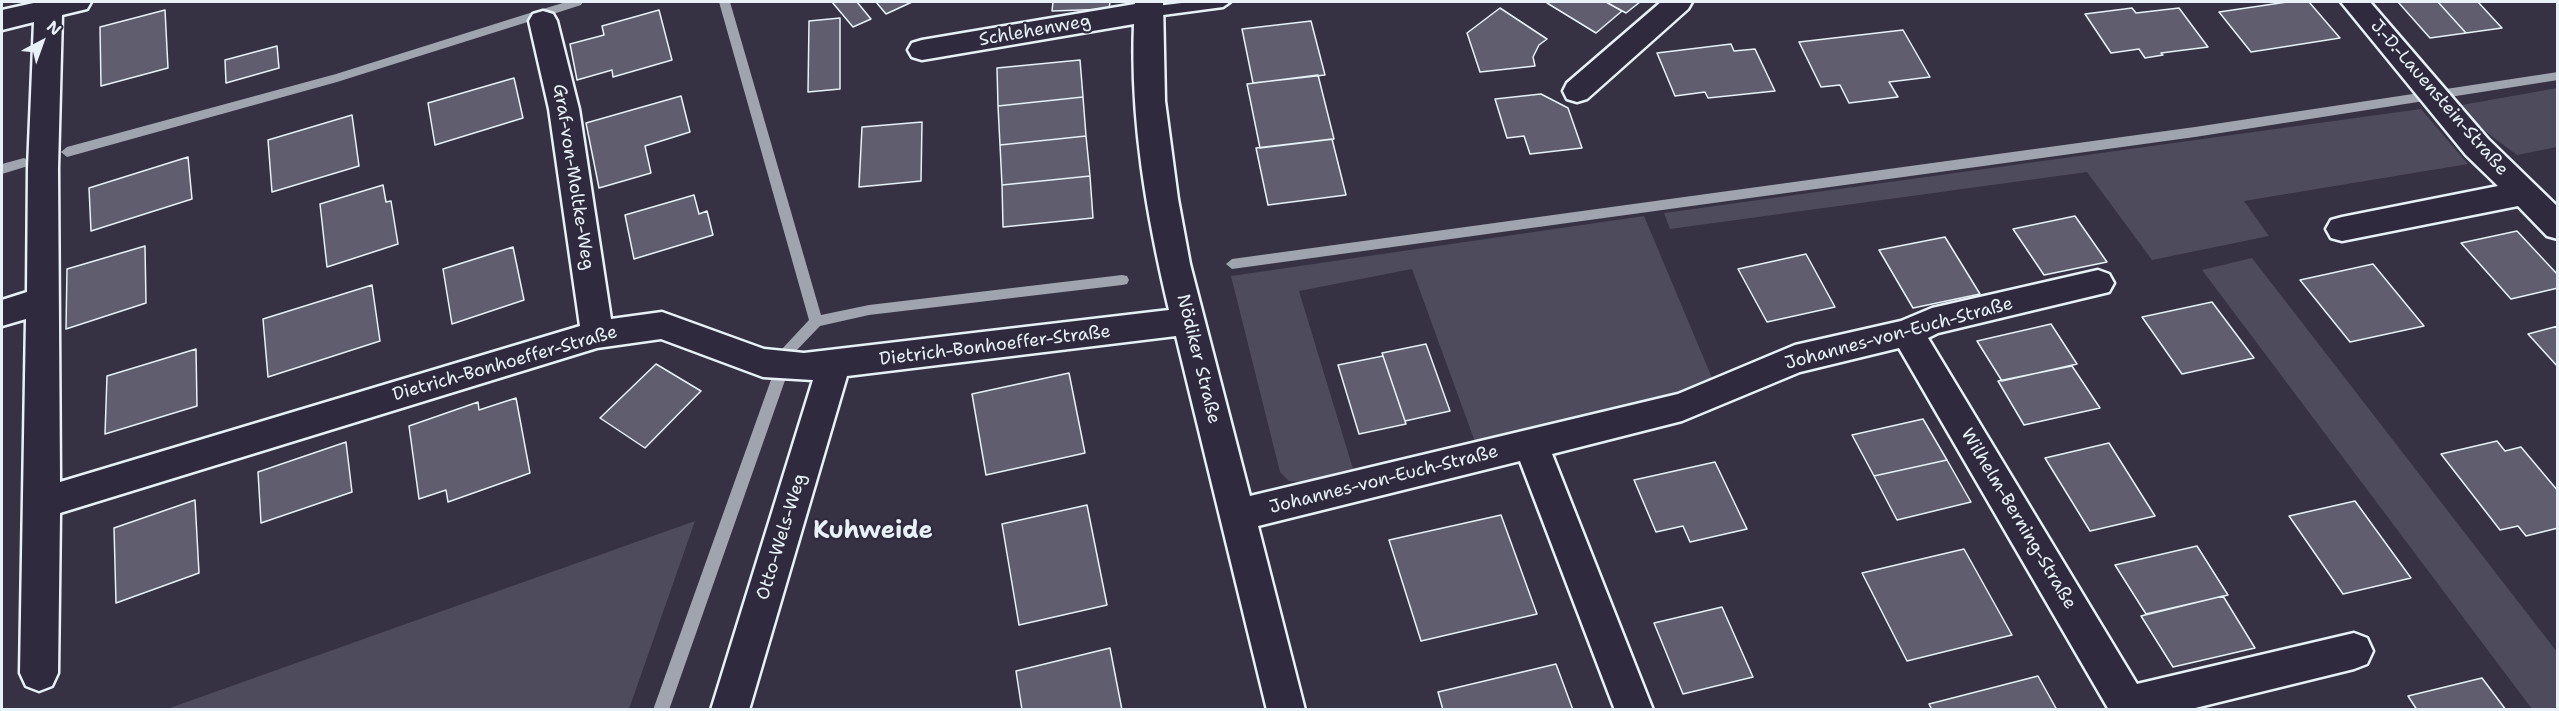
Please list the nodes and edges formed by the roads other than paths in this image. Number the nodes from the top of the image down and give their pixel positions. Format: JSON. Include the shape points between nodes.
{"nodes":[{"id":1,"x":77,"y":2,"type":"edge"},
{"id":2,"x":1223,"y":2,"type":"edge"},
{"id":3,"x":1677,"y":2,"type":"edge"},
{"id":4,"x":2355,"y":2,"type":"edge"},
{"id":5,"x":1149,"y":7,"type":"edge"},
{"id":6,"x":48,"y":9,"type":"junction"},
{"id":7,"x":2,"y":20,"type":"edge"},
{"id":8,"x":543,"y":21,"type":"dead end"},
{"id":9,"x":922,"y":50,"type":"dead end"},
{"id":10,"x":1577,"y":91,"type":"dead end"},
{"id":11,"x":2524,"y":193,"type":"junction"},
{"id":12,"x":2558,"y":227,"type":"edge"},
{"id":13,"x":2342,"y":229,"type":"dead end"},
{"id":14,"x":2098,"y":283,"type":"dead end"},
{"id":15,"x":42,"y":301,"type":"junction"},
{"id":16,"x":2,"y":313,"type":"edge"},
{"id":17,"x":1188,"y":321,"type":"junction"},
{"id":18,"x":1907,"y":333,"type":"junction"},
{"id":19,"x":597,"y":334,"type":"junction"},
{"id":20,"x":819,"y":366,"type":"junction"},
{"id":21,"x":1531,"y":444,"type":"junction"},
{"id":22,"x":42,"y":503,"type":"junction"},
{"id":23,"x":1238,"y":515,"type":"junction"},
{"id":24,"x":2354,"y":651,"type":"dead end"},
{"id":25,"x":39,"y":673,"type":"dead end"},
{"id":26,"x":2130,"y":707,"type":"edge"},
{"id":27,"x":730,"y":710,"type":"edge"},
{"id":28,"x":1286,"y":710,"type":"edge"},
{"id":29,"x":1634,"y":710,"type":"edge"}],
"edges":[{"from":1,"to":6,"type":"street"},
{"from":2,"to":5,"type":"lane"},
{"from":3,"to":10,"type":"street"},
{"from":4,"to":11,"type":"street","name":"J.-D.-Lauenstein-Straße","via":[[2452,119]]},
{"from":5,"to":9,"type":"street","name":"Schlehenweg"},
{"from":5,"to":17,"type":"street","name":"Nödiker Straße","via":[[1148,62],[1163,210]]},
{"from":6,"to":7,"type":"street"},
{"from":6,"to":15,"type":"street"},
{"from":8,"to":19,"type":"street","name":"Graf-von-Moltke-Weg","via":[[564,109]]},
{"from":11,"to":12,"type":"street","name":"J.-D.-Lauenstein-Straße"},
{"from":11,"to":13,"type":"street","name":"J.-D.-Lauenstein-Straße"},
{"from":14,"to":18,"type":"street","name":"Johannes-von-Euch-Straße","via":[[1932,321]]},
{"from":15,"to":16,"type":"street"},
{"from":15,"to":22,"type":"street"},
{"from":17,"to":20,"type":"street","name":"Dietrich-Bonhoeffer-Straße"},
{"from":17,"to":23,"type":"street","name":"Nödiker Straße"},
{"from":18,"to":21,"type":"street","name":"Johannes-von-Euch-Straße","via":[[1795,359],[1682,407]]},
{"from":18,"to":26,"type":"street","name":"Wilhelm-Berning-Straße"},
{"from":19,"to":20,"type":"street","name":"Dietrich-Bonhoeffer-Straße","via":[[662,325],[763,363]]},
{"from":19,"to":22,"type":"street","name":"Dietrich-Bonhoeffer-Straße"},
{"from":20,"to":27,"type":"street","name":"Otto-Wels-Weg"},
{"from":21,"to":23,"type":"street","name":"Johannes-von-Euch-Straße"},
{"from":21,"to":29,"type":"street"},
{"from":22,"to":25,"type":"street"},
{"from":23,"to":28,"type":"street","name":"Nödiker Straße"},
{"from":24,"to":26,"type":"street","name":"Wilhelm-Berning-Straße"}]}
